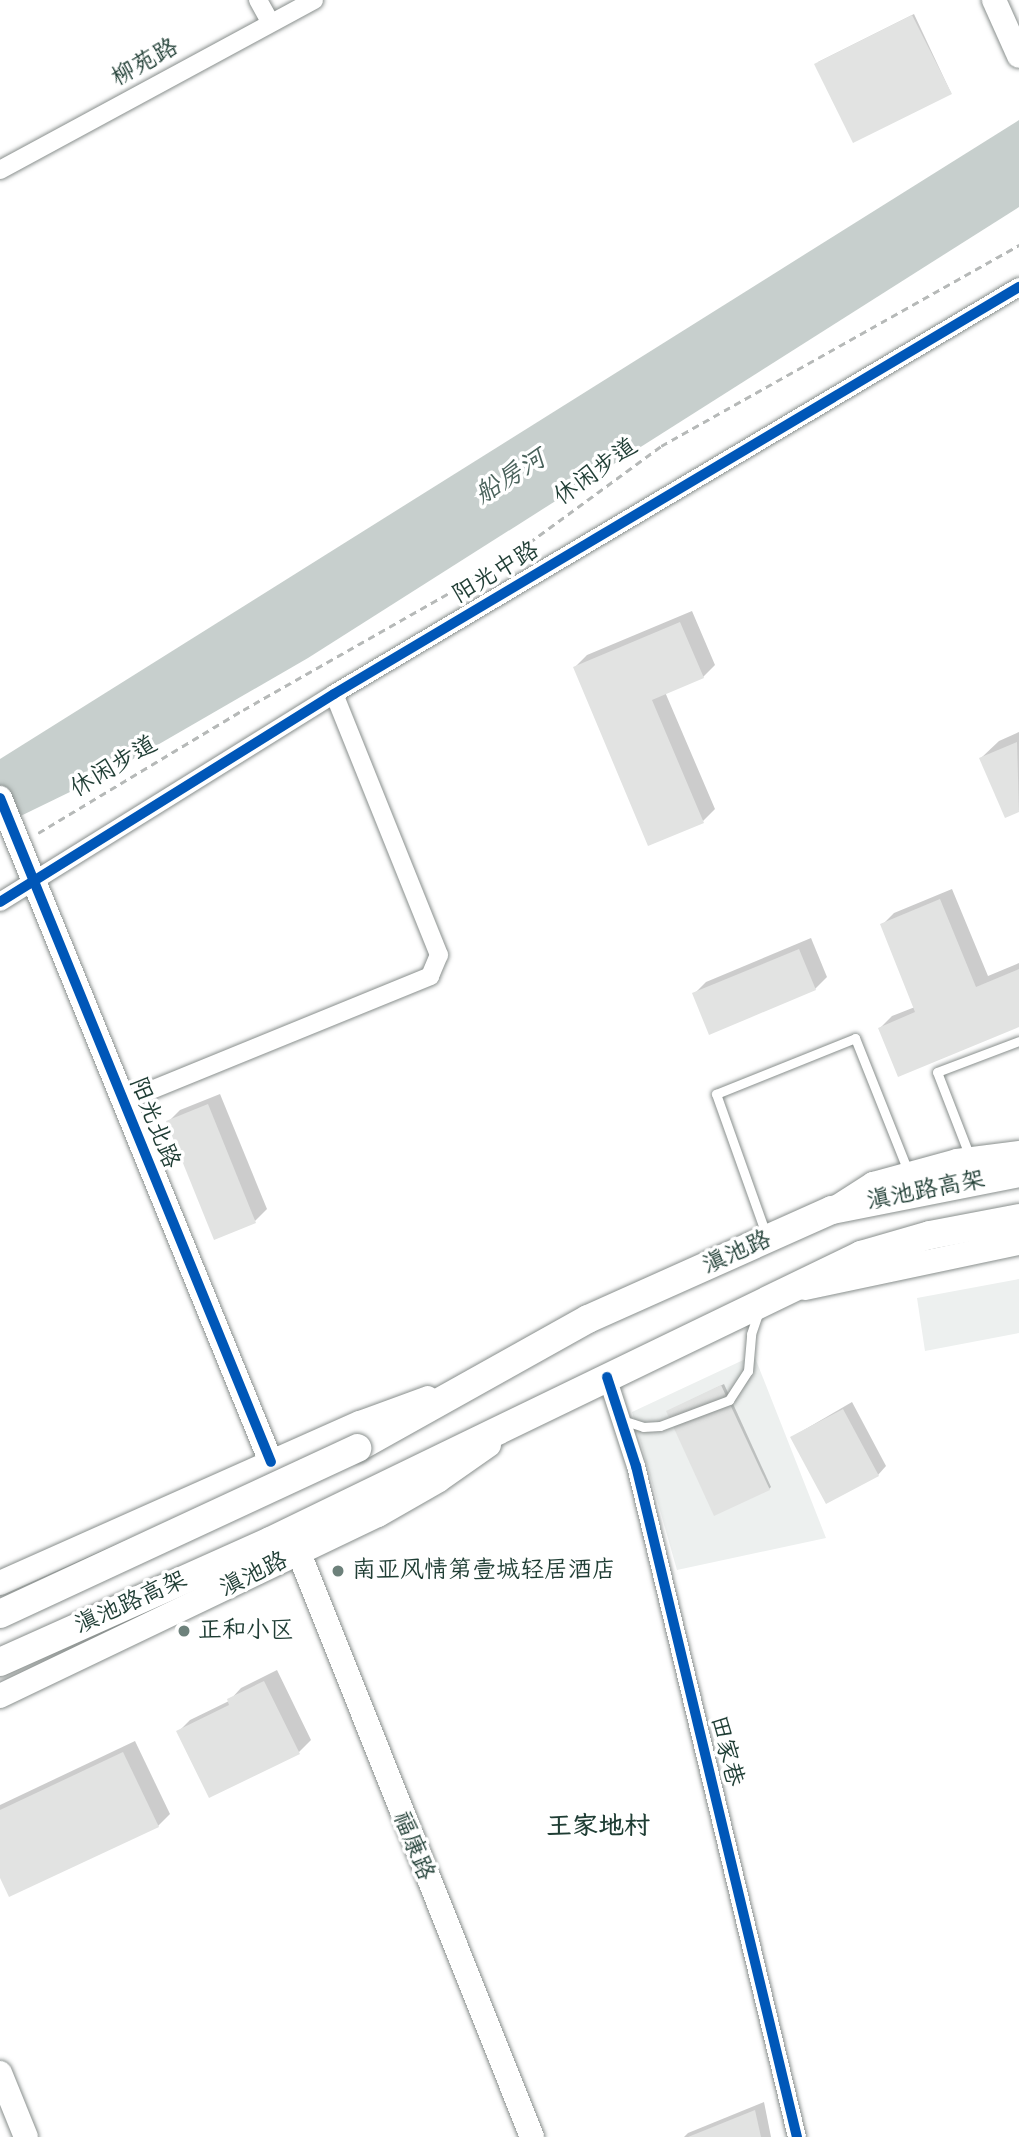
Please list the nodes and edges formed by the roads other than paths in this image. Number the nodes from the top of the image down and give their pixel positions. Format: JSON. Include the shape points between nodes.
{"nodes":[{"id":1,"x":258,"y":0,"type":"edge"},
{"id":2,"x":314,"y":0,"type":"edge"},
{"id":3,"x":994,"y":0,"type":"edge"},
{"id":4,"x":270,"y":22,"type":"junction"},
{"id":5,"x":1019,"y":56,"type":"edge"},
{"id":6,"x":0,"y":170,"type":"edge"},
{"id":7,"x":1019,"y":288,"type":"edge"},
{"id":8,"x":334,"y":695,"type":"junction"},
{"id":9,"x":0,"y":798,"type":"edge"},
{"id":10,"x":34,"y":882,"type":"junction"},
{"id":11,"x":0,"y":901,"type":"edge"},
{"id":12,"x":1019,"y":1041,"type":"edge"},
{"id":13,"x":122,"y":1101,"type":"junction"},
{"id":14,"x":1019,"y":1153,"type":"edge"},
{"id":15,"x":970,"y":1159,"type":"junction"},
{"id":16,"x":1019,"y":1173,"type":"edge"},
{"id":17,"x":909,"y":1174,"type":"junction"},
{"id":18,"x":832,"y":1210,"type":"junction"},
{"id":19,"x":1019,"y":1218,"type":"edge"},
{"id":20,"x":768,"y":1238,"type":"junction"},
{"id":21,"x":1019,"y":1243,"type":"edge"},
{"id":22,"x":861,"y":1255,"type":"joint"},
{"id":23,"x":794,"y":1290,"type":"junction"},
{"id":24,"x":761,"y":1306,"type":"junction"},
{"id":25,"x":607,"y":1377,"type":"junction"},
{"id":26,"x":465,"y":1384,"type":"junction"},
{"id":27,"x":532,"y":1413,"type":"junction"},
{"id":28,"x":622,"y":1420,"type":"junction"},
{"id":29,"x":357,"y":1448,"type":"joint"},
{"id":30,"x":271,"y":1462,"type":"junction"},
{"id":31,"x":376,"y":1491,"type":"joint"},
{"id":32,"x":299,"y":1553,"type":"junction"},
{"id":33,"x":0,"y":1583,"type":"edge"},
{"id":34,"x":0,"y":1614,"type":"edge"},
{"id":35,"x":0,"y":1663,"type":"edge"},
{"id":36,"x":6,"y":1694,"type":"edge"},
{"id":37,"x":0,"y":2073,"type":"edge"},
{"id":38,"x":7,"y":2100,"type":"edge"},
{"id":39,"x":26,"y":2137,"type":"edge"},
{"id":40,"x":532,"y":2137,"type":"edge"},
{"id":41,"x":797,"y":2137,"type":"edge"}],
"edges":[{"from":1,"to":4,"type":"street"},
{"from":2,"to":4,"type":"street","name":"柳苑路"},
{"from":3,"to":5,"type":"street"},
{"from":4,"to":6,"type":"street","name":"柳苑路"},
{"from":7,"to":8,"type":"street","name":"阳光中路"},
{"from":8,"to":10,"type":"street","name":"阳光中路"},
{"from":8,"to":13,"type":"street","via":[[439,955],[430,976]]},
{"from":9,"to":10,"type":"street","name":"阳光北路"},
{"from":10,"to":11,"type":"street","name":"阳光中路"},
{"from":10,"to":13,"type":"street","name":"阳光北路"},
{"from":12,"to":15,"type":"lane","via":[[937,1072]]},
{"from":13,"to":30,"type":"street","name":"阳光北路"},
{"from":14,"to":15,"type":"street","name":"滇池路"},
{"from":15,"to":17,"type":"street","name":"滇池路"},
{"from":16,"to":18,"type":"main road","name":"滇池路高架"},
{"from":17,"to":18,"type":"street","name":"滇池路","via":[[873,1184]]},
{"from":17,"to":20,"type":"lane","via":[[855,1038],[716,1094]]},
{"from":18,"to":20,"type":"main road","name":"滇池路"},
{"from":19,"to":22,"type":"main road","name":"滇池路高架","via":[[930,1235]]},
{"from":20,"to":26,"type":"main road","name":"滇池路","via":[[588,1319]]},
{"from":21,"to":23,"type":"street","name":"滇池路"},
{"from":22,"to":23,"type":"main road","name":"滇池路"},
{"from":23,"to":24,"type":"main road","name":"滇池路"},
{"from":24,"to":25,"type":"main road","name":"滇池路"},
{"from":24,"to":28,"type":"lane","via":[[751,1334],[748,1371],[729,1400],[660,1426],[643,1427]]},
{"from":25,"to":27,"type":"main road","name":"滇池路"},
{"from":25,"to":28,"type":"street","name":"田家巷"},
{"from":26,"to":29,"type":"main road","name":"滇池路","via":[[413,1421]]},
{"from":26,"to":30,"type":"street","name":"滇池路"},
{"from":27,"to":31,"type":"main road","name":"滇池路"},
{"from":27,"to":32,"type":"street","name":"滇池路","via":[[439,1480]]},
{"from":28,"to":41,"type":"street","name":"田家巷"},
{"from":29,"to":34,"type":"main road","name":"滇池路高架","bridge":true},
{"from":30,"to":33,"type":"street","name":"滇池路"},
{"from":31,"to":35,"type":"main road","name":"滇池路高架"},
{"from":32,"to":36,"type":"street","name":"滇池路"},
{"from":32,"to":40,"type":"street","name":"福康路"},
{"from":35,"to":36,"type":"street"},
{"from":37,"to":38,"type":"street"},
{"from":38,"to":39,"type":"street"}]}
